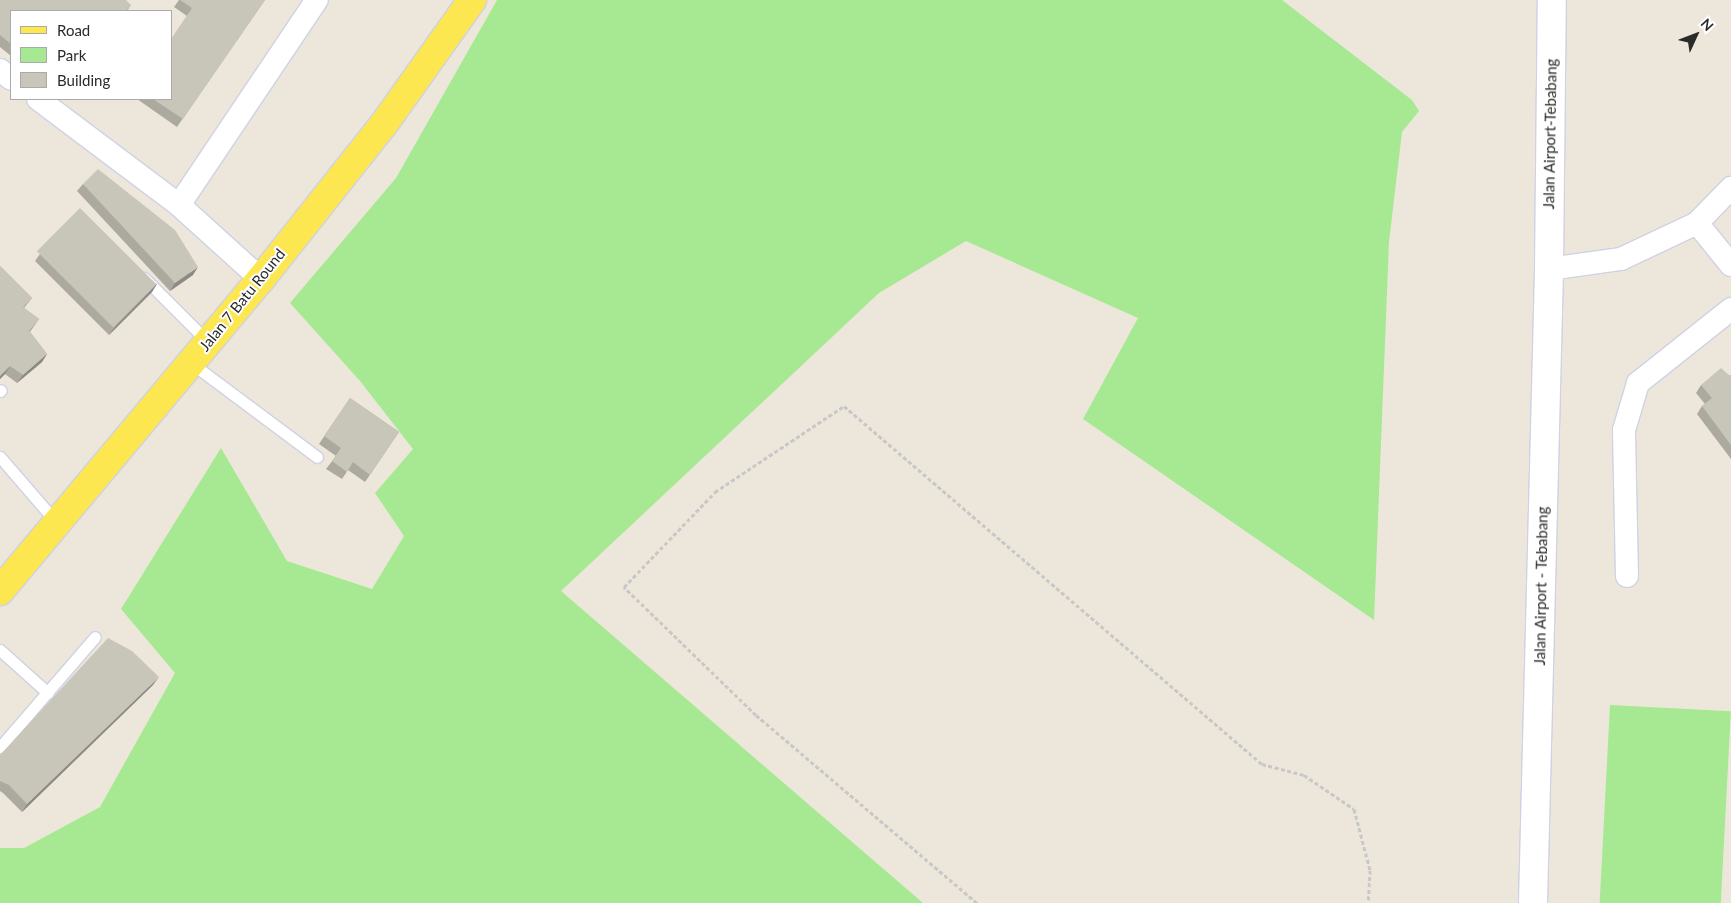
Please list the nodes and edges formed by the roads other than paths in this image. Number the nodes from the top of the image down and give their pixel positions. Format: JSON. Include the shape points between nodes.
{"nodes":[{"id":1,"x":317,"y":0,"type":"edge"},
{"id":2,"x":472,"y":0,"type":"edge"},
{"id":3,"x":1552,"y":0,"type":"edge"},
{"id":4,"x":0,"y":70,"type":"edge"},
{"id":5,"x":10,"y":78,"type":"edge"},
{"id":6,"x":39,"y":100,"type":"edge"},
{"id":7,"x":1731,"y":188,"type":"edge"},
{"id":8,"x":179,"y":205,"type":"junction"},
{"id":9,"x":1697,"y":223,"type":"junction"},
{"id":10,"x":1731,"y":265,"type":"edge"},
{"id":11,"x":1549,"y":269,"type":"junction"},
{"id":12,"x":139,"y":272,"type":"edge"},
{"id":13,"x":261,"y":279,"type":"junction"},
{"id":14,"x":1731,"y":309,"type":"edge"},
{"id":15,"x":208,"y":342,"type":"junction"},
{"id":16,"x":190,"y":363,"type":"junction"},
{"id":17,"x":0,"y":457,"type":"edge"},
{"id":18,"x":317,"y":457,"type":"dead end"},
{"id":19,"x":57,"y":523,"type":"junction"},
{"id":20,"x":1626,"y":576,"type":"dead end"},
{"id":21,"x":0,"y":591,"type":"edge"},
{"id":22,"x":95,"y":637,"type":"dead end"},
{"id":23,"x":0,"y":650,"type":"edge"},
{"id":24,"x":48,"y":693,"type":"junction"},
{"id":25,"x":0,"y":746,"type":"edge"},
{"id":26,"x":1533,"y":903,"type":"edge"}],
"edges":[{"from":1,"to":8,"type":"street"},
{"from":2,"to":13,"type":"main road","name":"Jalan 7 Batu Round","via":[[384,124]]},
{"from":3,"to":11,"type":"main road","name":"Jalan Airport-Tebabang"},
{"from":4,"to":5,"type":"street"},
{"from":6,"to":8,"type":"street"},
{"from":7,"to":9,"type":"street"},
{"from":8,"to":13,"type":"street"},
{"from":9,"to":10,"type":"street"},
{"from":9,"to":11,"type":"street","via":[[1621,259]]},
{"from":11,"to":26,"type":"main road","name":"Jalan Airport - Tebabang"},
{"from":12,"to":15,"type":"lane"},
{"from":13,"to":15,"type":"main road","name":"Jalan 7 Batu Round"},
{"from":14,"to":20,"type":"street","via":[[1638,383],[1624,430]]},
{"from":15,"to":16,"type":"main road","name":"Jalan 7 Batu Round"},
{"from":16,"to":18,"type":"lane"},
{"from":16,"to":19,"type":"main road","name":"Jalan 7 Batu Round"},
{"from":17,"to":19,"type":"lane"},
{"from":19,"to":21,"type":"main road","name":"Jalan 7 Batu Round"},
{"from":22,"to":24,"type":"lane"},
{"from":23,"to":24,"type":"lane"},
{"from":24,"to":25,"type":"lane"}]}
